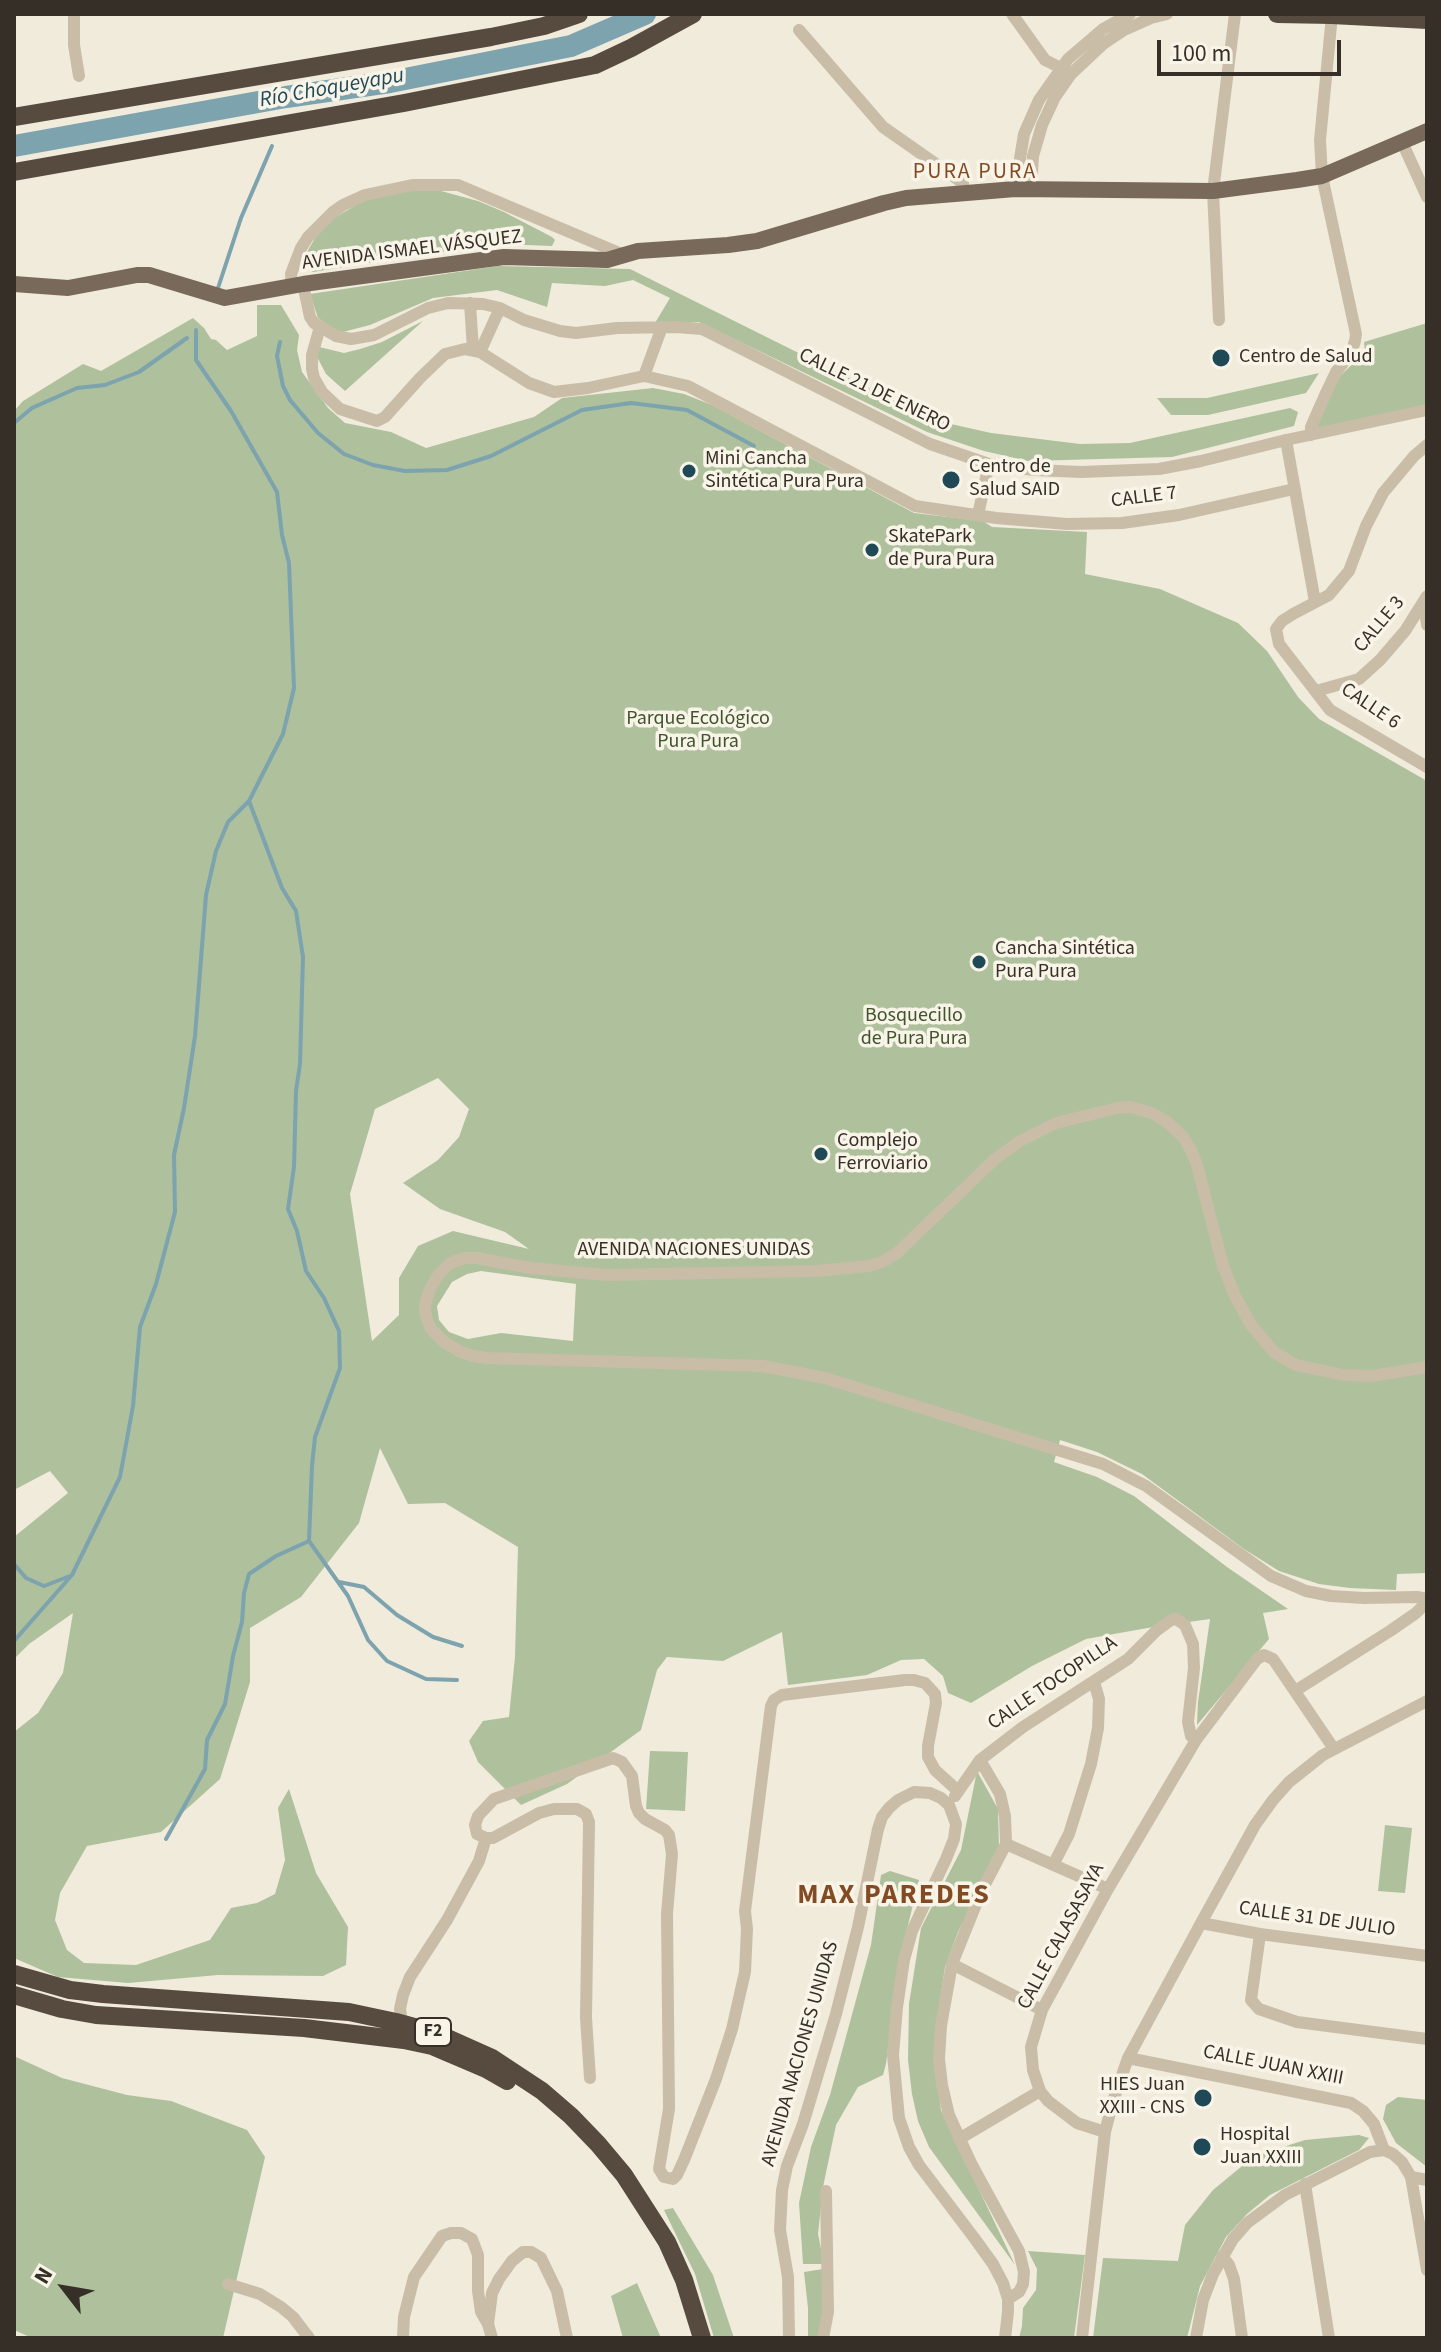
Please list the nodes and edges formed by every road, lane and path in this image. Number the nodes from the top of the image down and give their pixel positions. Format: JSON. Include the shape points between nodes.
{"nodes":[{"id":1,"x":74,"y":14,"type":"edge"},
{"id":2,"x":579,"y":14,"type":"edge"},
{"id":3,"x":693,"y":14,"type":"edge"},
{"id":4,"x":1012,"y":14,"type":"edge"},
{"id":5,"x":1130,"y":14,"type":"edge"},
{"id":6,"x":1167,"y":14,"type":"edge"},
{"id":7,"x":1235,"y":14,"type":"edge"},
{"id":8,"x":1277,"y":14,"type":"edge"},
{"id":9,"x":1332,"y":14,"type":"edge"},
{"id":10,"x":1427,"y":20,"type":"edge"},
{"id":11,"x":799,"y":30,"type":"dead end"},
{"id":12,"x":1061,"y":68,"type":"junction"},
{"id":13,"x":79,"y":76,"type":"dead end"},
{"id":14,"x":14,"y":117,"type":"edge"},
{"id":15,"x":1427,"y":131,"type":"edge"},
{"id":16,"x":1402,"y":142,"type":"junction"},
{"id":17,"x":14,"y":172,"type":"edge"},
{"id":18,"x":1322,"y":176,"type":"junction"},
{"id":19,"x":1023,"y":189,"type":"junction"},
{"id":20,"x":1213,"y":191,"type":"junction"},
{"id":21,"x":963,"y":192,"type":"junction"},
{"id":22,"x":1427,"y":197,"type":"edge"},
{"id":23,"x":624,"y":255,"type":"junction"},
{"id":24,"x":14,"y":284,"type":"edge"},
{"id":25,"x":297,"y":285,"type":"junction"},
{"id":26,"x":470,"y":303,"type":"junction"},
{"id":27,"x":500,"y":308,"type":"junction"},
{"id":28,"x":1219,"y":320,"type":"dead end"},
{"id":29,"x":320,"y":327,"type":"junction"},
{"id":30,"x":662,"y":327,"type":"junction"},
{"id":31,"x":476,"y":351,"type":"junction"},
{"id":32,"x":644,"y":376,"type":"junction"},
{"id":33,"x":1427,"y":410,"type":"edge"},
{"id":34,"x":1311,"y":435,"type":"junction"},
{"id":35,"x":1286,"y":440,"type":"junction"},
{"id":36,"x":1427,"y":445,"type":"edge"},
{"id":37,"x":989,"y":464,"type":"junction"},
{"id":38,"x":1294,"y":489,"type":"junction"},
{"id":39,"x":978,"y":515,"type":"junction"},
{"id":40,"x":1426,"y":600,"type":"edge"},
{"id":41,"x":1315,"y":602,"type":"junction"},
{"id":42,"x":1427,"y":625,"type":"edge"},
{"id":43,"x":1316,"y":691,"type":"junction"},
{"id":44,"x":1427,"y":767,"type":"edge"},
{"id":45,"x":1427,"y":1367,"type":"edge"},
{"id":46,"x":1427,"y":1600,"type":"edge"},
{"id":47,"x":1094,"y":1682,"type":"junction"},
{"id":48,"x":1295,"y":1691,"type":"junction"},
{"id":49,"x":1427,"y":1701,"type":"edge"},
{"id":50,"x":1196,"y":1740,"type":"junction"},
{"id":51,"x":1334,"y":1749,"type":"junction"},
{"id":52,"x":980,"y":1760,"type":"junction"},
{"id":53,"x":958,"y":1791,"type":"junction"},
{"id":54,"x":949,"y":1805,"type":"junction"},
{"id":55,"x":486,"y":1838,"type":"junction"},
{"id":56,"x":1006,"y":1844,"type":"junction"},
{"id":57,"x":1053,"y":1865,"type":"junction"},
{"id":58,"x":1108,"y":1889,"type":"junction"},
{"id":59,"x":1201,"y":1923,"type":"junction"},
{"id":60,"x":1260,"y":1934,"type":"junction"},
{"id":61,"x":1427,"y":1956,"type":"edge"},
{"id":62,"x":952,"y":1964,"type":"junction"},
{"id":63,"x":14,"y":1974,"type":"edge"},
{"id":64,"x":14,"y":1995,"type":"edge"},
{"id":65,"x":1042,"y":2010,"type":"junction"},
{"id":66,"x":402,"y":2023,"type":"junction"},
{"id":67,"x":1427,"y":2039,"type":"edge"},
{"id":68,"x":1128,"y":2058,"type":"junction"},
{"id":69,"x":590,"y":2078,"type":"dead end"},
{"id":70,"x":1040,"y":2091,"type":"junction"},
{"id":71,"x":1105,"y":2132,"type":"junction"},
{"id":72,"x":959,"y":2139,"type":"junction"},
{"id":73,"x":1384,"y":2150,"type":"junction"},
{"id":74,"x":1411,"y":2177,"type":"junction"},
{"id":75,"x":1427,"y":2180,"type":"edge"},
{"id":76,"x":1305,"y":2184,"type":"junction"},
{"id":77,"x":826,"y":2191,"type":"dead end"},
{"id":78,"x":1222,"y":2256,"type":"junction"},
{"id":79,"x":1427,"y":2270,"type":"edge"},
{"id":80,"x":228,"y":2284,"type":"dead end"},
{"id":81,"x":1008,"y":2299,"type":"junction"},
{"id":82,"x":488,"y":2324,"type":"junction"},
{"id":83,"x":309,"y":2338,"type":"edge"},
{"id":84,"x":403,"y":2338,"type":"edge"},
{"id":85,"x":492,"y":2338,"type":"edge"},
{"id":86,"x":567,"y":2338,"type":"edge"},
{"id":87,"x":689,"y":2338,"type":"edge"},
{"id":88,"x":702,"y":2338,"type":"edge"},
{"id":89,"x":789,"y":2338,"type":"edge"},
{"id":90,"x":823,"y":2338,"type":"edge"},
{"id":91,"x":1005,"y":2338,"type":"edge"},
{"id":92,"x":1082,"y":2338,"type":"edge"},
{"id":93,"x":1196,"y":2338,"type":"edge"},
{"id":94,"x":1242,"y":2338,"type":"edge"},
{"id":95,"x":1329,"y":2338,"type":"edge"}],
"edges":[{"from":1,"to":13,"type":"street"},
{"from":2,"to":14,"type":"highway","via":[[491,37]]},
{"from":3,"to":17,"type":"highway","via":[[595,65]]},
{"from":4,"to":12,"type":"street","via":[[1045,60]]},
{"from":5,"to":12,"type":"street","via":[[1085,43]]},
{"from":6,"to":19,"type":"street","via":[[1124,30],[1071,74],[1042,125]]},
{"from":7,"to":20,"type":"street"},
{"from":8,"to":9,"type":"highway"},
{"from":9,"to":10,"type":"highway"},
{"from":9,"to":18,"type":"street","via":[[1320,140]]},
{"from":11,"to":21,"type":"street","via":[[883,127],[963,183]]},
{"from":12,"to":19,"type":"street","via":[[1024,134]]},
{"from":15,"to":16,"type":"main road","name":"AVENIDA ISMAEL VÁSQUEZ"},
{"from":16,"to":18,"type":"main road","name":"AVENIDA ISMAEL VÁSQUEZ"},
{"from":16,"to":22,"type":"street"},
{"from":18,"to":20,"type":"main road","name":"AVENIDA ISMAEL VÁSQUEZ"},
{"from":18,"to":34,"type":"street","via":[[1356,334]]},
{"from":19,"to":20,"type":"main road","name":"AVENIDA ISMAEL VÁSQUEZ"},
{"from":19,"to":21,"type":"main road","name":"AVENIDA ISMAEL VÁSQUEZ"},
{"from":20,"to":28,"type":"street"},
{"from":21,"to":23,"type":"main road","name":"AVENIDA ISMAEL VÁSQUEZ","via":[[884,203],[757,241]]},
{"from":23,"to":25,"type":"main road","name":"AVENIDA ISMAEL VÁSQUEZ","via":[[590,261],[504,257]]},
{"from":23,"to":25,"type":"street","via":[[458,185],[412,185],[365,195],[333,212],[294,261],[291,274]]},
{"from":24,"to":25,"type":"main road","name":"AVENIDA ISMAEL VÁSQUEZ","via":[[68,288],[149,275],[225,298]]},
{"from":25,"to":29,"type":"street"},
{"from":26,"to":27,"type":"street","name":"CALLE 21 DE ENERO"},
{"from":26,"to":29,"type":"street","name":"CALLE 21 DE ENERO","via":[[428,308],[362,338],[336,336]]},
{"from":26,"to":31,"type":"street"},
{"from":27,"to":30,"type":"street","name":"CALLE 21 DE ENERO","via":[[576,333]]},
{"from":27,"to":31,"type":"street"},
{"from":29,"to":31,"type":"street","via":[[312,369],[322,392],[340,409],[377,421],[445,354]]},
{"from":30,"to":32,"type":"street"},
{"from":30,"to":37,"type":"street","name":"CALLE 21 DE ENERO","via":[[702,329],[930,444]]},
{"from":31,"to":32,"type":"street","via":[[554,392]]},
{"from":32,"to":39,"type":"street","name":"CALLE 7","via":[[688,386],[915,506]]},
{"from":33,"to":34,"type":"street","name":"CALLE 21 DE ENERO"},
{"from":34,"to":35,"type":"street","name":"CALLE 21 DE ENERO"},
{"from":35,"to":37,"type":"street","name":"CALLE 21 DE ENERO","via":[[1159,469],[1081,472]]},
{"from":35,"to":38,"type":"street"},
{"from":36,"to":41,"type":"street","via":[[1383,493],[1349,571],[1329,595]]},
{"from":37,"to":39,"type":"street"},
{"from":38,"to":39,"type":"street","name":"CALLE 7","via":[[1122,523],[1067,524]]},
{"from":38,"to":41,"type":"street"},
{"from":40,"to":42,"type":"street"},
{"from":40,"to":43,"type":"street","name":"CALLE 3","via":[[1405,631],[1359,679]]},
{"from":41,"to":43,"type":"street","name":"CALLE 6","via":[[1276,629],[1279,644]]},
{"from":43,"to":44,"type":"street","name":"CALLE 6","via":[[1330,710]]},
{"from":45,"to":46,"type":"street","name":"AVENIDA NACIONES UNIDAS","via":[[1344,1375],[1307,1369],[1274,1352],[1235,1296],[1191,1150],[1167,1122],[1131,1107],[1056,1123],[1020,1141],[897,1253],[869,1266],[607,1275],[465,1258],[439,1274],[425,1305],[431,1329],[444,1342],[487,1358],[763,1366],[825,1378],[1121,1472],[1291,1586],[1331,1596]]},
{"from":46,"to":48,"type":"street","via":[[1390,1631]]},
{"from":47,"to":50,"type":"street","name":"CALLE TOCOPILLA","via":[[1128,1659],[1166,1622],[1181,1621],[1193,1644],[1188,1722]]},
{"from":47,"to":52,"type":"street","name":"CALLE TOCOPILLA"},
{"from":47,"to":57,"type":"street","via":[[1098,1728],[1091,1764],[1069,1834]]},
{"from":48,"to":50,"type":"street","name":"CALLE CALASASAYA","via":[[1273,1659],[1264,1655]]},
{"from":48,"to":51,"type":"street"},
{"from":49,"to":51,"type":"street"},
{"from":50,"to":58,"type":"street","name":"CALLE CALASASAYA"},
{"from":51,"to":59,"type":"street","via":[[1273,1800]]},
{"from":52,"to":53,"type":"street","name":"CALLE TOCOPILLA"},
{"from":52,"to":56,"type":"street","via":[[1000,1794]]},
{"from":53,"to":54,"type":"street","name":"CALLE TOCOPILLA"},
{"from":53,"to":55,"type":"street","via":[[928,1757],[936,1703],[925,1683],[877,1684],[774,1700],[745,1911],[742,1986],[716,2079],[673,2179],[659,2169],[669,2109],[669,1835],[639,1813],[632,1776],[613,1758],[494,1799],[475,1825],[477,1834]]},
{"from":54,"to":81,"type":"street","via":[[956,1824],[954,1839],[904,1960],[893,2055],[895,2093],[914,2156],[993,2264]]},
{"from":54,"to":89,"type":"street","name":"AVENIDA NACIONES UNIDAS","via":[[930,1793],[914,1792],[889,1808],[878,1829],[836,2014],[782,2190]]},
{"from":55,"to":66,"type":"street","via":[[447,1920],[410,1977],[400,2009]]},
{"from":55,"to":69,"type":"street","via":[[546,1811],[565,1807],[586,1814]]},
{"from":56,"to":57,"type":"street"},
{"from":56,"to":62,"type":"street"},
{"from":57,"to":58,"type":"street"},
{"from":58,"to":65,"type":"street","name":"CALLE CALASASAYA"},
{"from":59,"to":60,"type":"street","name":"CALLE 31 DE JULIO"},
{"from":59,"to":68,"type":"street"},
{"from":60,"to":61,"type":"street","name":"CALLE 31 DE JULIO"},
{"from":60,"to":67,"type":"street","via":[[1251,2000],[1259,2009],[1297,2022]]},
{"from":62,"to":65,"type":"street"},
{"from":62,"to":72,"type":"street","via":[[939,2059]]},
{"from":63,"to":66,"type":"highway","number":"F2","via":[[70,1990],[349,2012]]},
{"from":64,"to":87,"type":"highway","number":"F2","via":[[96,2015],[404,2040],[486,2069],[563,2125],[615,2184],[656,2248]]},
{"from":65,"to":70,"type":"street","name":"CALLE CALASASAYA","via":[[1031,2047]]},
{"from":66,"to":88,"type":"highway","number":"F2","via":[[465,2044],[504,2066],[542,2091],[598,2144],[667,2242]]},
{"from":68,"to":71,"type":"street"},
{"from":68,"to":73,"type":"street","name":"CALLE JUAN XXIII","via":[[1351,2103],[1374,2124]]},
{"from":70,"to":71,"type":"street","via":[[1077,2123]]},
{"from":70,"to":72,"type":"street"},
{"from":71,"to":92,"type":"street"},
{"from":72,"to":81,"type":"street","via":[[1019,2251],[1023,2284]]},
{"from":73,"to":74,"type":"street","name":"CALLE JUAN XXIII","via":[[1402,2162]]},
{"from":73,"to":76,"type":"street"},
{"from":74,"to":75,"type":"street"},
{"from":74,"to":79,"type":"street"},
{"from":76,"to":78,"type":"street","via":[[1247,2223]]},
{"from":76,"to":95,"type":"street"},
{"from":77,"to":90,"type":"street","via":[[828,2312]]},
{"from":78,"to":93,"type":"street","via":[[1203,2300]]},
{"from":78,"to":94,"type":"street","via":[[1234,2279]]},
{"from":80,"to":83,"type":"street","via":[[281,2307]]},
{"from":81,"to":91,"type":"street"},
{"from":82,"to":84,"type":"street","via":[[481,2312],[472,2239],[451,2233],[442,2236],[414,2277]]},
{"from":82,"to":85,"type":"street"},
{"from":82,"to":86,"type":"street","via":[[499,2279],[512,2261],[531,2252],[541,2258],[557,2291]]}]}
